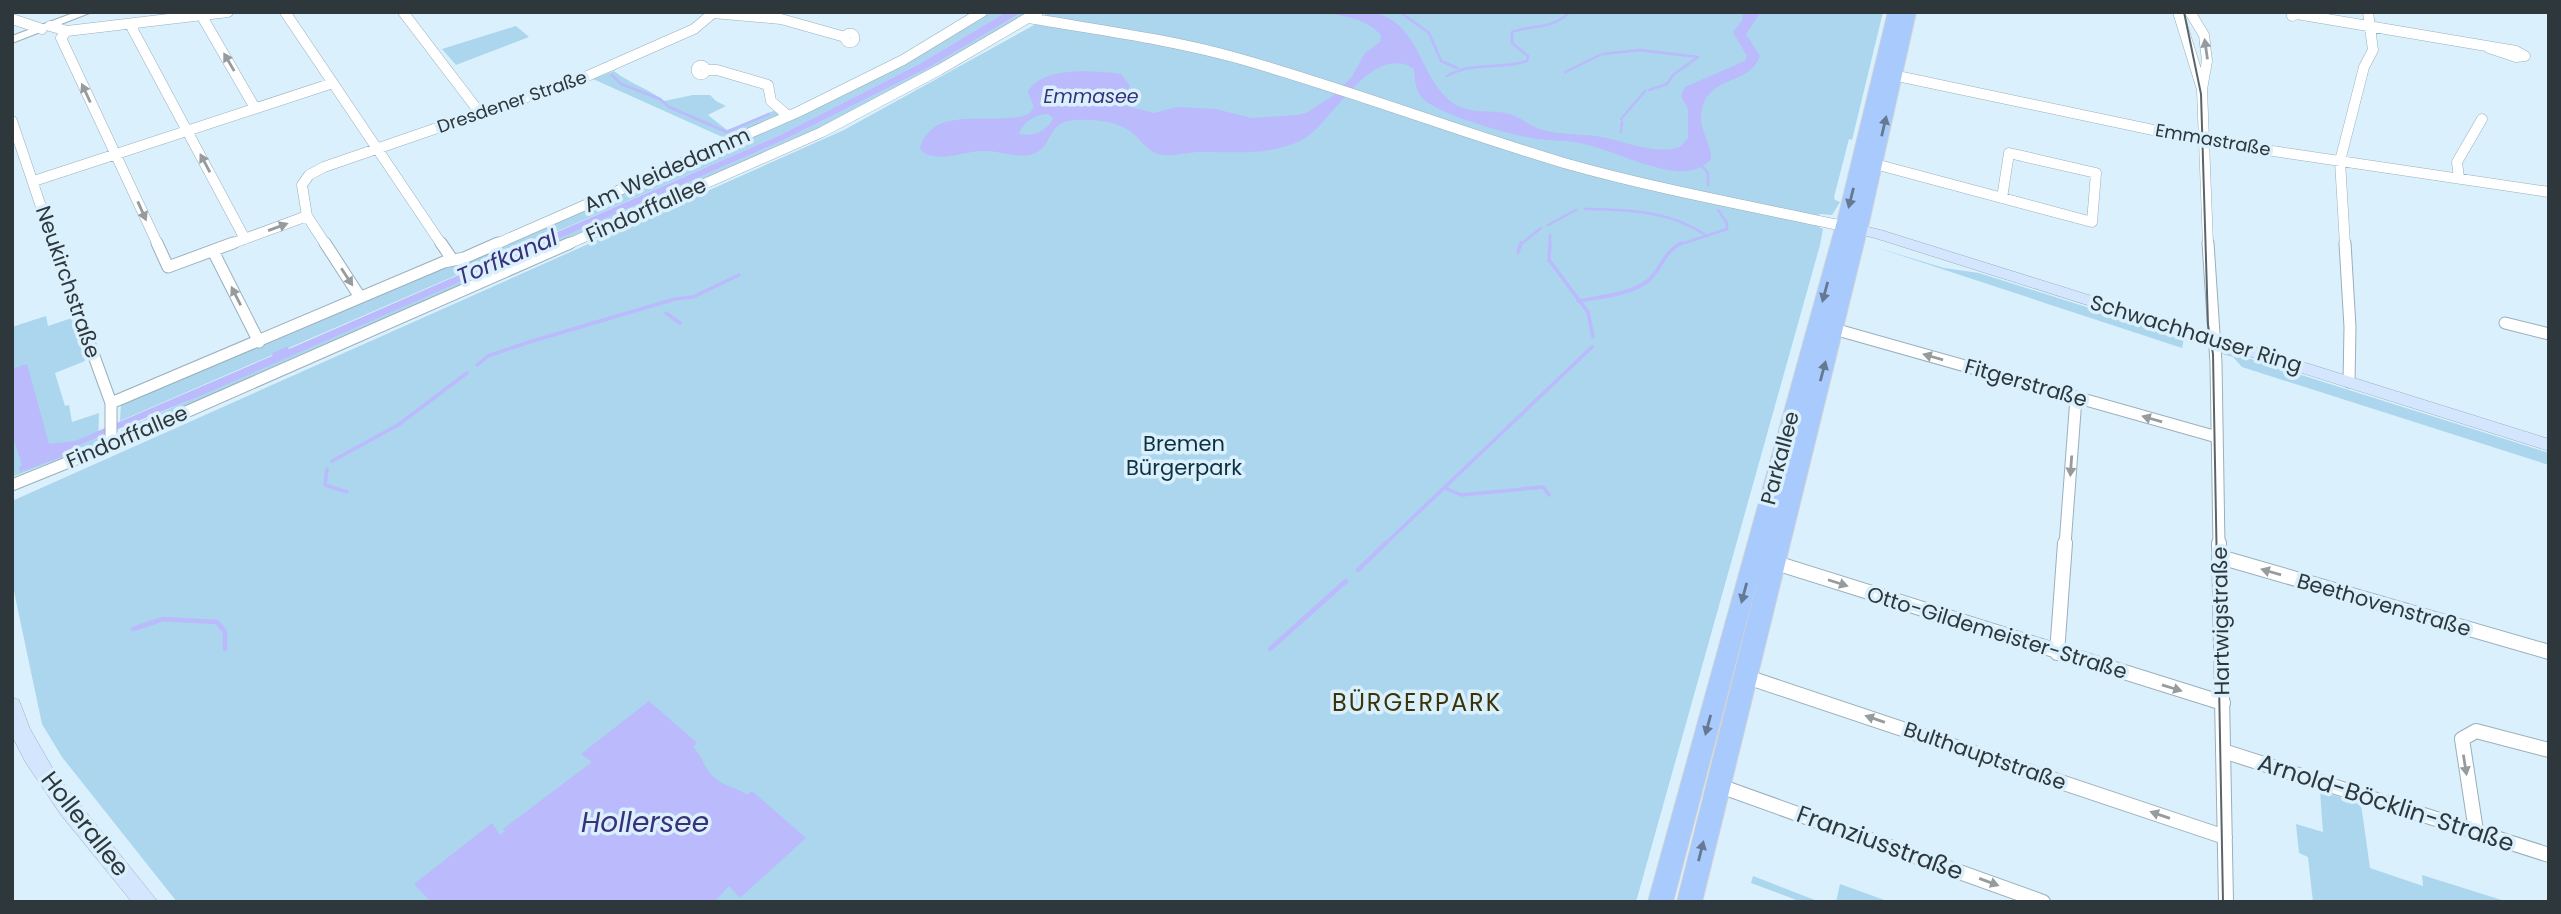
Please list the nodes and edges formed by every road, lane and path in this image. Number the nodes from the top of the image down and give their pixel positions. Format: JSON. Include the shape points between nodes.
{"nodes":[{"id":1,"x":87,"y":12,"type":"edge"},
{"id":2,"x":228,"y":12,"type":"edge"},
{"id":3,"x":285,"y":12,"type":"edge"},
{"id":4,"x":403,"y":12,"type":"edge"},
{"id":5,"x":982,"y":12,"type":"edge"},
{"id":6,"x":1895,"y":12,"type":"edge"},
{"id":7,"x":1909,"y":12,"type":"edge"},
{"id":8,"x":2178,"y":12,"type":"edge"},
{"id":9,"x":2190,"y":12,"type":"edge"},
{"id":10,"x":2368,"y":12,"type":"edge"},
{"id":11,"x":713,"y":13,"type":"edge"},
{"id":12,"x":206,"y":15,"type":"junction"},
{"id":13,"x":1033,"y":15,"type":"edge"},
{"id":14,"x":13,"y":16,"type":"edge"},
{"id":15,"x":2292,"y":16,"type":"dead end"},
{"id":16,"x":135,"y":24,"type":"junction"},
{"id":17,"x":2371,"y":26,"type":"junction"},
{"id":18,"x":46,"y":27,"type":"junction"},
{"id":19,"x":67,"y":31,"type":"junction"},
{"id":20,"x":845,"y":37,"type":"dead end"},
{"id":21,"x":12,"y":40,"type":"edge"},
{"id":22,"x":2488,"y":48,"type":"dead end"},
{"id":23,"x":707,"y":70,"type":"dead end"},
{"id":24,"x":1888,"y":74,"type":"junction"},
{"id":25,"x":334,"y":83,"type":"junction"},
{"id":26,"x":2202,"y":89,"type":"junction"},
{"id":27,"x":256,"y":108,"type":"junction"},
{"id":28,"x":480,"y":113,"type":"junction"},
{"id":29,"x":788,"y":116,"type":"junction"},
{"id":30,"x":2482,"y":118,"type":"dead end"},
{"id":31,"x":12,"y":121,"type":"edge"},
{"id":32,"x":187,"y":131,"type":"junction"},
{"id":33,"x":2205,"y":141,"type":"junction"},
{"id":34,"x":379,"y":149,"type":"junction"},
{"id":35,"x":117,"y":154,"type":"junction"},
{"id":36,"x":2340,"y":160,"type":"junction"},
{"id":37,"x":1875,"y":164,"type":"junction"},
{"id":38,"x":2459,"y":178,"type":"junction"},
{"id":39,"x":305,"y":179,"type":"joint"},
{"id":40,"x":34,"y":181,"type":"junction"},
{"id":41,"x":2549,"y":192,"type":"edge"},
{"id":42,"x":2002,"y":198,"type":"junction"},
{"id":43,"x":307,"y":216,"type":"junction"},
{"id":44,"x":1851,"y":228,"type":"junction"},
{"id":45,"x":245,"y":239,"type":"junction"},
{"id":46,"x":213,"y":251,"type":"junction"},
{"id":47,"x":452,"y":259,"type":"junction"},
{"id":48,"x":360,"y":297,"type":"junction"},
{"id":49,"x":2505,"y":323,"type":"dead end"},
{"id":50,"x":1834,"y":329,"type":"junction"},
{"id":51,"x":2549,"y":334,"type":"edge"},
{"id":52,"x":2214,"y":339,"type":"junction"},
{"id":53,"x":259,"y":342,"type":"junction"},
{"id":54,"x":2349,"y":382,"type":"junction"},
{"id":55,"x":2076,"y":398,"type":"junction"},
{"id":56,"x":110,"y":410,"type":"junction"},
{"id":57,"x":2217,"y":438,"type":"junction"},
{"id":58,"x":111,"y":441,"type":"junction"},
{"id":59,"x":2549,"y":445,"type":"edge"},
{"id":60,"x":12,"y":485,"type":"edge"},
{"id":61,"x":2220,"y":557,"type":"junction"},
{"id":62,"x":1763,"y":559,"type":"junction"},
{"id":63,"x":2549,"y":652,"type":"edge"},
{"id":64,"x":2057,"y":653,"type":"junction"},
{"id":65,"x":1744,"y":676,"type":"junction"},
{"id":66,"x":2222,"y":703,"type":"junction"},
{"id":67,"x":12,"y":706,"type":"edge"},
{"id":68,"x":2549,"y":750,"type":"edge"},
{"id":69,"x":2223,"y":751,"type":"junction"},
{"id":70,"x":1717,"y":785,"type":"junction"},
{"id":71,"x":2476,"y":831,"type":"junction"},
{"id":72,"x":2225,"y":837,"type":"junction"},
{"id":73,"x":2549,"y":855,"type":"edge"},
{"id":74,"x":147,"y":902,"type":"edge"},
{"id":75,"x":1660,"y":902,"type":"edge"},
{"id":76,"x":1689,"y":902,"type":"edge"},
{"id":77,"x":2043,"y":902,"type":"edge"},
{"id":78,"x":2226,"y":902,"type":"edge"}],
"edges":[{"from":1,"to":18,"type":"street"},
{"from":2,"to":12,"type":"street"},
{"from":3,"to":25,"type":"street"},
{"from":4,"to":28,"type":"street"},
{"from":5,"to":29,"type":"street","name":"Am Weidedamm","via":[[903,60]]},
{"from":6,"to":24,"type":"main road","name":"Parkallee"},
{"from":7,"to":24,"type":"main road","name":"Parkallee"},
{"from":8,"to":26,"type":"street"},
{"from":26,"to":9,"type":"street","one_way":true,"via":[[2207,54],[2204,35]]},
{"from":10,"to":17,"type":"street"},
{"from":11,"to":20,"type":"street","via":[[780,19]]},
{"from":11,"to":28,"type":"street","name":"Dresdener Straße","via":[[694,29],[636,56]]},
{"from":12,"to":16,"type":"street"},
{"from":27,"to":12,"type":"street","one_way":true,"via":[[204,20]]},
{"from":13,"to":44,"type":"street","via":[[1198,48],[1353,92],[1416,117],[1578,167]]},
{"from":13,"to":58,"type":"street","name":"Findorffallee","via":[[822,132]]},
{"from":14,"to":18,"type":"street"},
{"from":15,"to":17,"type":"street"},
{"from":16,"to":19,"type":"street"},
{"from":16,"to":32,"type":"street","via":[[132,28]]},
{"from":17,"to":22,"type":"street"},
{"from":17,"to":36,"type":"street","via":[[2373,50],[2364,67]]},
{"from":18,"to":19,"type":"street"},
{"from":18,"to":21,"type":"street"},
{"from":35,"to":19,"type":"street","one_way":true,"via":[[61,38]]},
{"from":23,"to":29,"type":"street","via":[[768,85],[770,101]]},
{"from":24,"to":33,"type":"street","name":"Emmastraße"},
{"from":37,"to":24,"type":"main road","name":"Parkallee","one_way":true},
{"from":24,"to":44,"type":"main road","name":"Parkallee","one_way":true},
{"from":25,"to":27,"type":"street"},
{"from":25,"to":34,"type":"street"},
{"from":26,"to":33,"type":"street","name":"Hartwigstraße"},
{"from":27,"to":32,"type":"street"},
{"from":28,"to":34,"type":"street","name":"Dresdener Straße"},
{"from":29,"to":47,"type":"street","name":"Am Weidedamm","via":[[464,258]]},
{"from":30,"to":38,"type":"street","via":[[2457,162]]},
{"from":31,"to":40,"type":"street","name":"Neukirchstraße"},
{"from":32,"to":35,"type":"street"},
{"from":45,"to":32,"type":"street","one_way":true},
{"from":33,"to":36,"type":"street","name":"Emmastraße"},
{"from":33,"to":52,"type":"street","name":"Hartwigstraße"},
{"from":34,"to":39,"type":"street","name":"Dresdener Straße","via":[[324,167]]},
{"from":34,"to":47,"type":"street"},
{"from":35,"to":40,"type":"street"},
{"from":35,"to":46,"type":"street","one_way":true,"via":[[168,267]]},
{"from":36,"to":38,"type":"street","name":"Emmastraße"},
{"from":36,"to":54,"type":"street"},
{"from":37,"to":42,"type":"street"},
{"from":37,"to":44,"type":"main road","name":"Parkallee"},
{"from":38,"to":41,"type":"street","name":"Emmastraße"},
{"from":39,"to":43,"type":"street","via":[[302,190]]},
{"from":40,"to":56,"type":"street","name":"Neukirchstraße"},
{"from":42,"to":42,"type":"street","via":[[2092,222],[2096,173],[2008,153]]},
{"from":45,"to":43,"type":"street","one_way":true},
{"from":43,"to":48,"type":"street","one_way":true},
{"from":44,"to":50,"type":"main road","name":"Parkallee"},
{"from":44,"to":52,"type":"main road","name":"Schwachhauser Ring"},
{"from":44,"to":62,"type":"main road","name":"Parkallee","one_way":true},
{"from":45,"to":46,"type":"street"},
{"from":53,"to":46,"type":"street","one_way":true},
{"from":47,"to":48,"type":"street","name":"Am Weidedamm"},
{"from":48,"to":53,"type":"street","name":"Am Weidedamm"},
{"from":49,"to":51,"type":"street"},
{"from":55,"to":50,"type":"street","name":"Fitgerstraße","one_way":true},
{"from":62,"to":50,"type":"main road","name":"Parkallee","one_way":true},
{"from":52,"to":54,"type":"main road","name":"Schwachhauser Ring"},
{"from":52,"to":57,"type":"street","name":"Hartwigstraße"},
{"from":53,"to":56,"type":"street","name":"Am Weidedamm"},
{"from":54,"to":59,"type":"main road","name":"Schwachhauser Ring"},
{"from":57,"to":55,"type":"street","name":"Fitgerstraße","one_way":true},
{"from":55,"to":64,"type":"street","one_way":true},
{"from":56,"to":58,"type":"street","name":"Neukirchstraße"},
{"from":57,"to":61,"type":"street","name":"Hartwigstraße"},
{"from":58,"to":60,"type":"street","name":"Findorffallee"},
{"from":63,"to":61,"type":"street","name":"Beethovenstraße","one_way":true},
{"from":61,"to":66,"type":"street","name":"Hartwigstraße"},
{"from":62,"to":64,"type":"street","name":"Otto-Gildemeister-Straße","one_way":true},
{"from":62,"to":65,"type":"main road","name":"Parkallee"},
{"from":62,"to":75,"type":"main road","name":"Parkallee","one_way":true},
{"from":64,"to":66,"type":"street","name":"Otto-Gildemeister-Straße","one_way":true},
{"from":65,"to":70,"type":"main road","name":"Parkallee"},
{"from":72,"to":65,"type":"street","name":"Bulthauptstraße","one_way":true},
{"from":66,"to":69,"type":"street","name":"Hartwigstraße"},
{"from":67,"to":74,"type":"main road","name":"Hollerallee","via":[[16,725],[42,769]]},
{"from":68,"to":71,"type":"street","one_way":true,"via":[[2476,731],[2462,739]]},
{"from":69,"to":71,"type":"street","name":"Arnold-Böcklin-Straße"},
{"from":69,"to":72,"type":"street","name":"Hartwigstraße"},
{"from":76,"to":70,"type":"main road","name":"Parkallee","one_way":true},
{"from":70,"to":77,"type":"street","name":"Franziusstraße","one_way":true},
{"from":71,"to":73,"type":"street","name":"Arnold-Böcklin-Straße"},
{"from":72,"to":78,"type":"street","name":"Hartwigstraße"}]}
